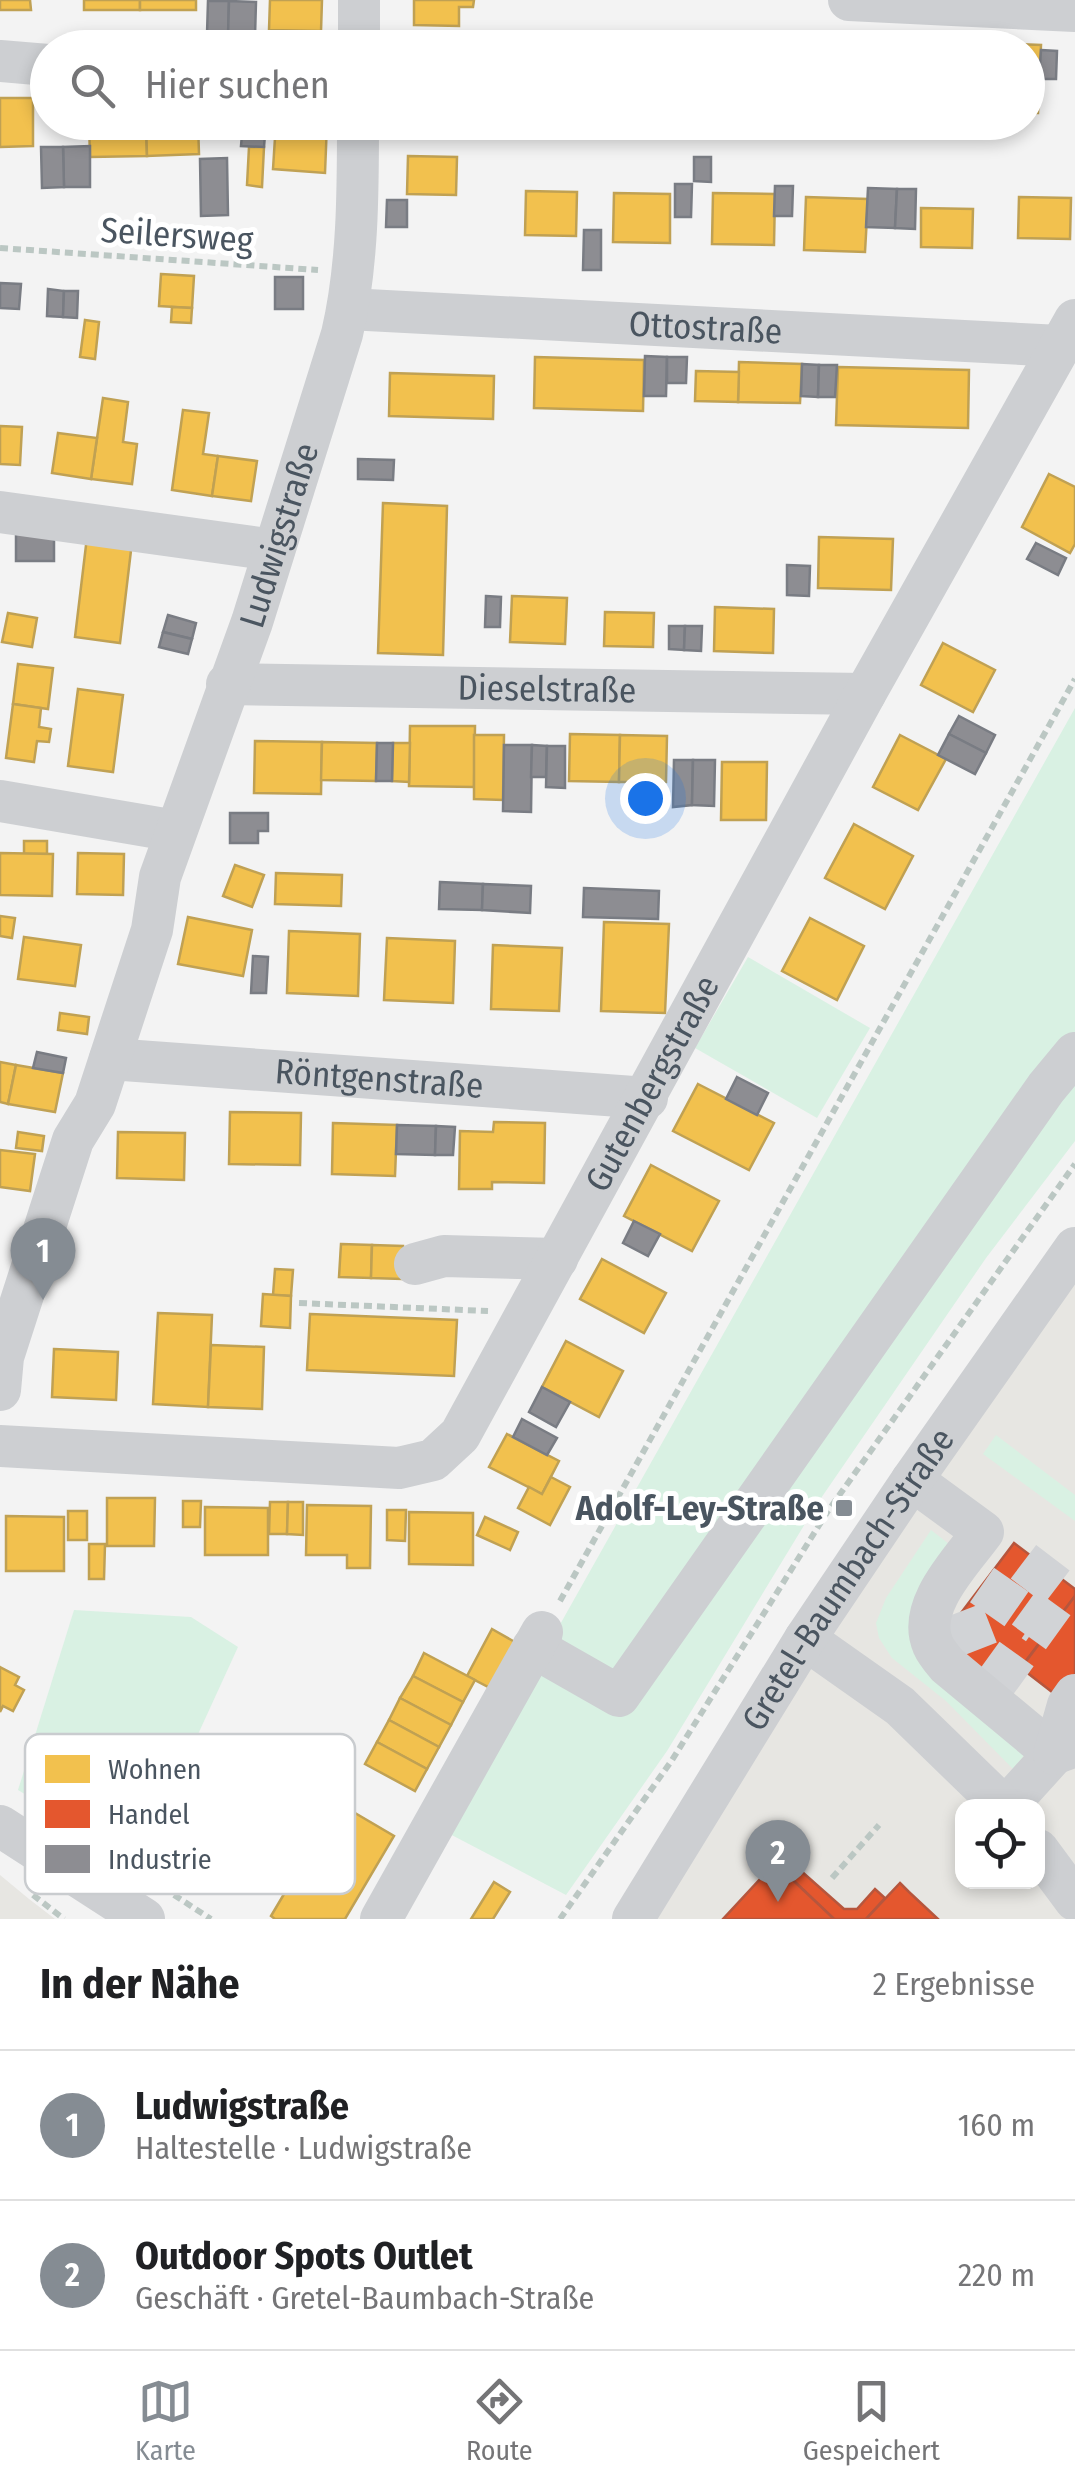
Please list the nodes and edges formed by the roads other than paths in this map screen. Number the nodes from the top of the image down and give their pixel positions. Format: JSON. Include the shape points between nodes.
{"nodes":[{"id":1,"x":359,"y":0,"type":"edge"},
{"id":2,"x":849,"y":0,"type":"edge"},
{"id":3,"x":1075,"y":12,"type":"edge"},
{"id":4,"x":358,"y":30,"type":"edge"},
{"id":5,"x":0,"y":62,"type":"edge"},
{"id":6,"x":30,"y":64,"type":"edge"},
{"id":7,"x":358,"y":140,"type":"edge"},
{"id":8,"x":349,"y":292,"type":"junction"},
{"id":9,"x":1068,"y":333,"type":"edge"},
{"id":10,"x":0,"y":512,"type":"edge"},
{"id":11,"x":274,"y":550,"type":"junction"},
{"id":12,"x":228,"y":684,"type":"junction"},
{"id":13,"x":865,"y":694,"type":"junction"},
{"id":14,"x":0,"y":800,"type":"edge"},
{"id":15,"x":176,"y":832,"type":"junction"},
{"id":16,"x":1075,"y":1053,"type":"edge"},
{"id":17,"x":110,"y":1059,"type":"junction"},
{"id":18,"x":647,"y":1098,"type":"junction"},
{"id":19,"x":1075,"y":1248,"type":"edge"},
{"id":20,"x":557,"y":1260,"type":"junction"},
{"id":21,"x":415,"y":1264,"type":"dead end"},
{"id":22,"x":0,"y":1390,"type":"edge"},
{"id":23,"x":0,"y":1446,"type":"edge"},
{"id":24,"x":912,"y":1480,"type":"junction"},
{"id":25,"x":805,"y":1639,"type":"junction"},
{"id":26,"x":1075,"y":1695,"type":"edge"},
{"id":27,"x":1064,"y":1750,"type":"edge"},
{"id":28,"x":998,"y":1799,"type":"edge"},
{"id":29,"x":1012,"y":1799,"type":"edge"},
{"id":30,"x":0,"y":1826,"type":"edge"},
{"id":31,"x":25,"y":1842,"type":"edge"},
{"id":32,"x":1045,"y":1859,"type":"edge"},
{"id":33,"x":105,"y":1894,"type":"edge"},
{"id":34,"x":1075,"y":1900,"type":"edge"},
{"id":35,"x":144,"y":1919,"type":"edge"},
{"id":36,"x":381,"y":1919,"type":"edge"},
{"id":37,"x":633,"y":1919,"type":"edge"}],
"edges":[{"from":1,"to":4,"type":"street"},
{"from":2,"to":3,"type":"street"},
{"from":5,"to":6,"type":"street"},
{"from":7,"to":8,"type":"street","name":"Ludwigstraße"},
{"from":8,"to":9,"type":"street","name":"Ottostraße"},
{"from":8,"to":11,"type":"street","name":"Ludwigstraße"},
{"from":9,"to":13,"type":"street","name":"Gutenbergstraße"},
{"from":10,"to":11,"type":"street"},
{"from":11,"to":12,"type":"street","name":"Ludwigstraße"},
{"from":12,"to":13,"type":"street","name":"Dieselstraße"},
{"from":12,"to":15,"type":"street","name":"Ludwigstraße"},
{"from":13,"to":18,"type":"street","name":"Gutenbergstraße"},
{"from":14,"to":15,"type":"street"},
{"from":15,"to":17,"type":"street","name":"Ludwigstraße"},
{"from":16,"to":36,"type":"street","via":[[619,1696],[538,1640]]},
{"from":17,"to":18,"type":"street","name":"Röntgenstraße"},
{"from":17,"to":22,"type":"street","name":"Ludwigstraße","via":[[95,1104],[72,1140],[3,1357]]},
{"from":18,"to":20,"type":"street","name":"Gutenbergstraße"},
{"from":19,"to":24,"type":"street","name":"Gretel-Baumbach-Straße"},
{"from":20,"to":21,"type":"street","via":[[444,1256]]},
{"from":20,"to":23,"type":"street","name":"Gutenbergstraße","via":[[460,1435],[433,1460],[399,1468]]},
{"from":24,"to":25,"type":"street","name":"Gretel-Baumbach-Straße"},
{"from":24,"to":27,"type":"street","via":[[996,1541],[932,1612],[933,1646],[947,1665]]},
{"from":25,"to":28,"type":"street","via":[[900,1706]]},
{"from":25,"to":37,"type":"street","name":"Gretel-Baumbach-Straße"},
{"from":26,"to":27,"type":"street"},
{"from":27,"to":29,"type":"street"},
{"from":30,"to":31,"type":"street"},
{"from":32,"to":34,"type":"street"},
{"from":33,"to":35,"type":"street"}]}
